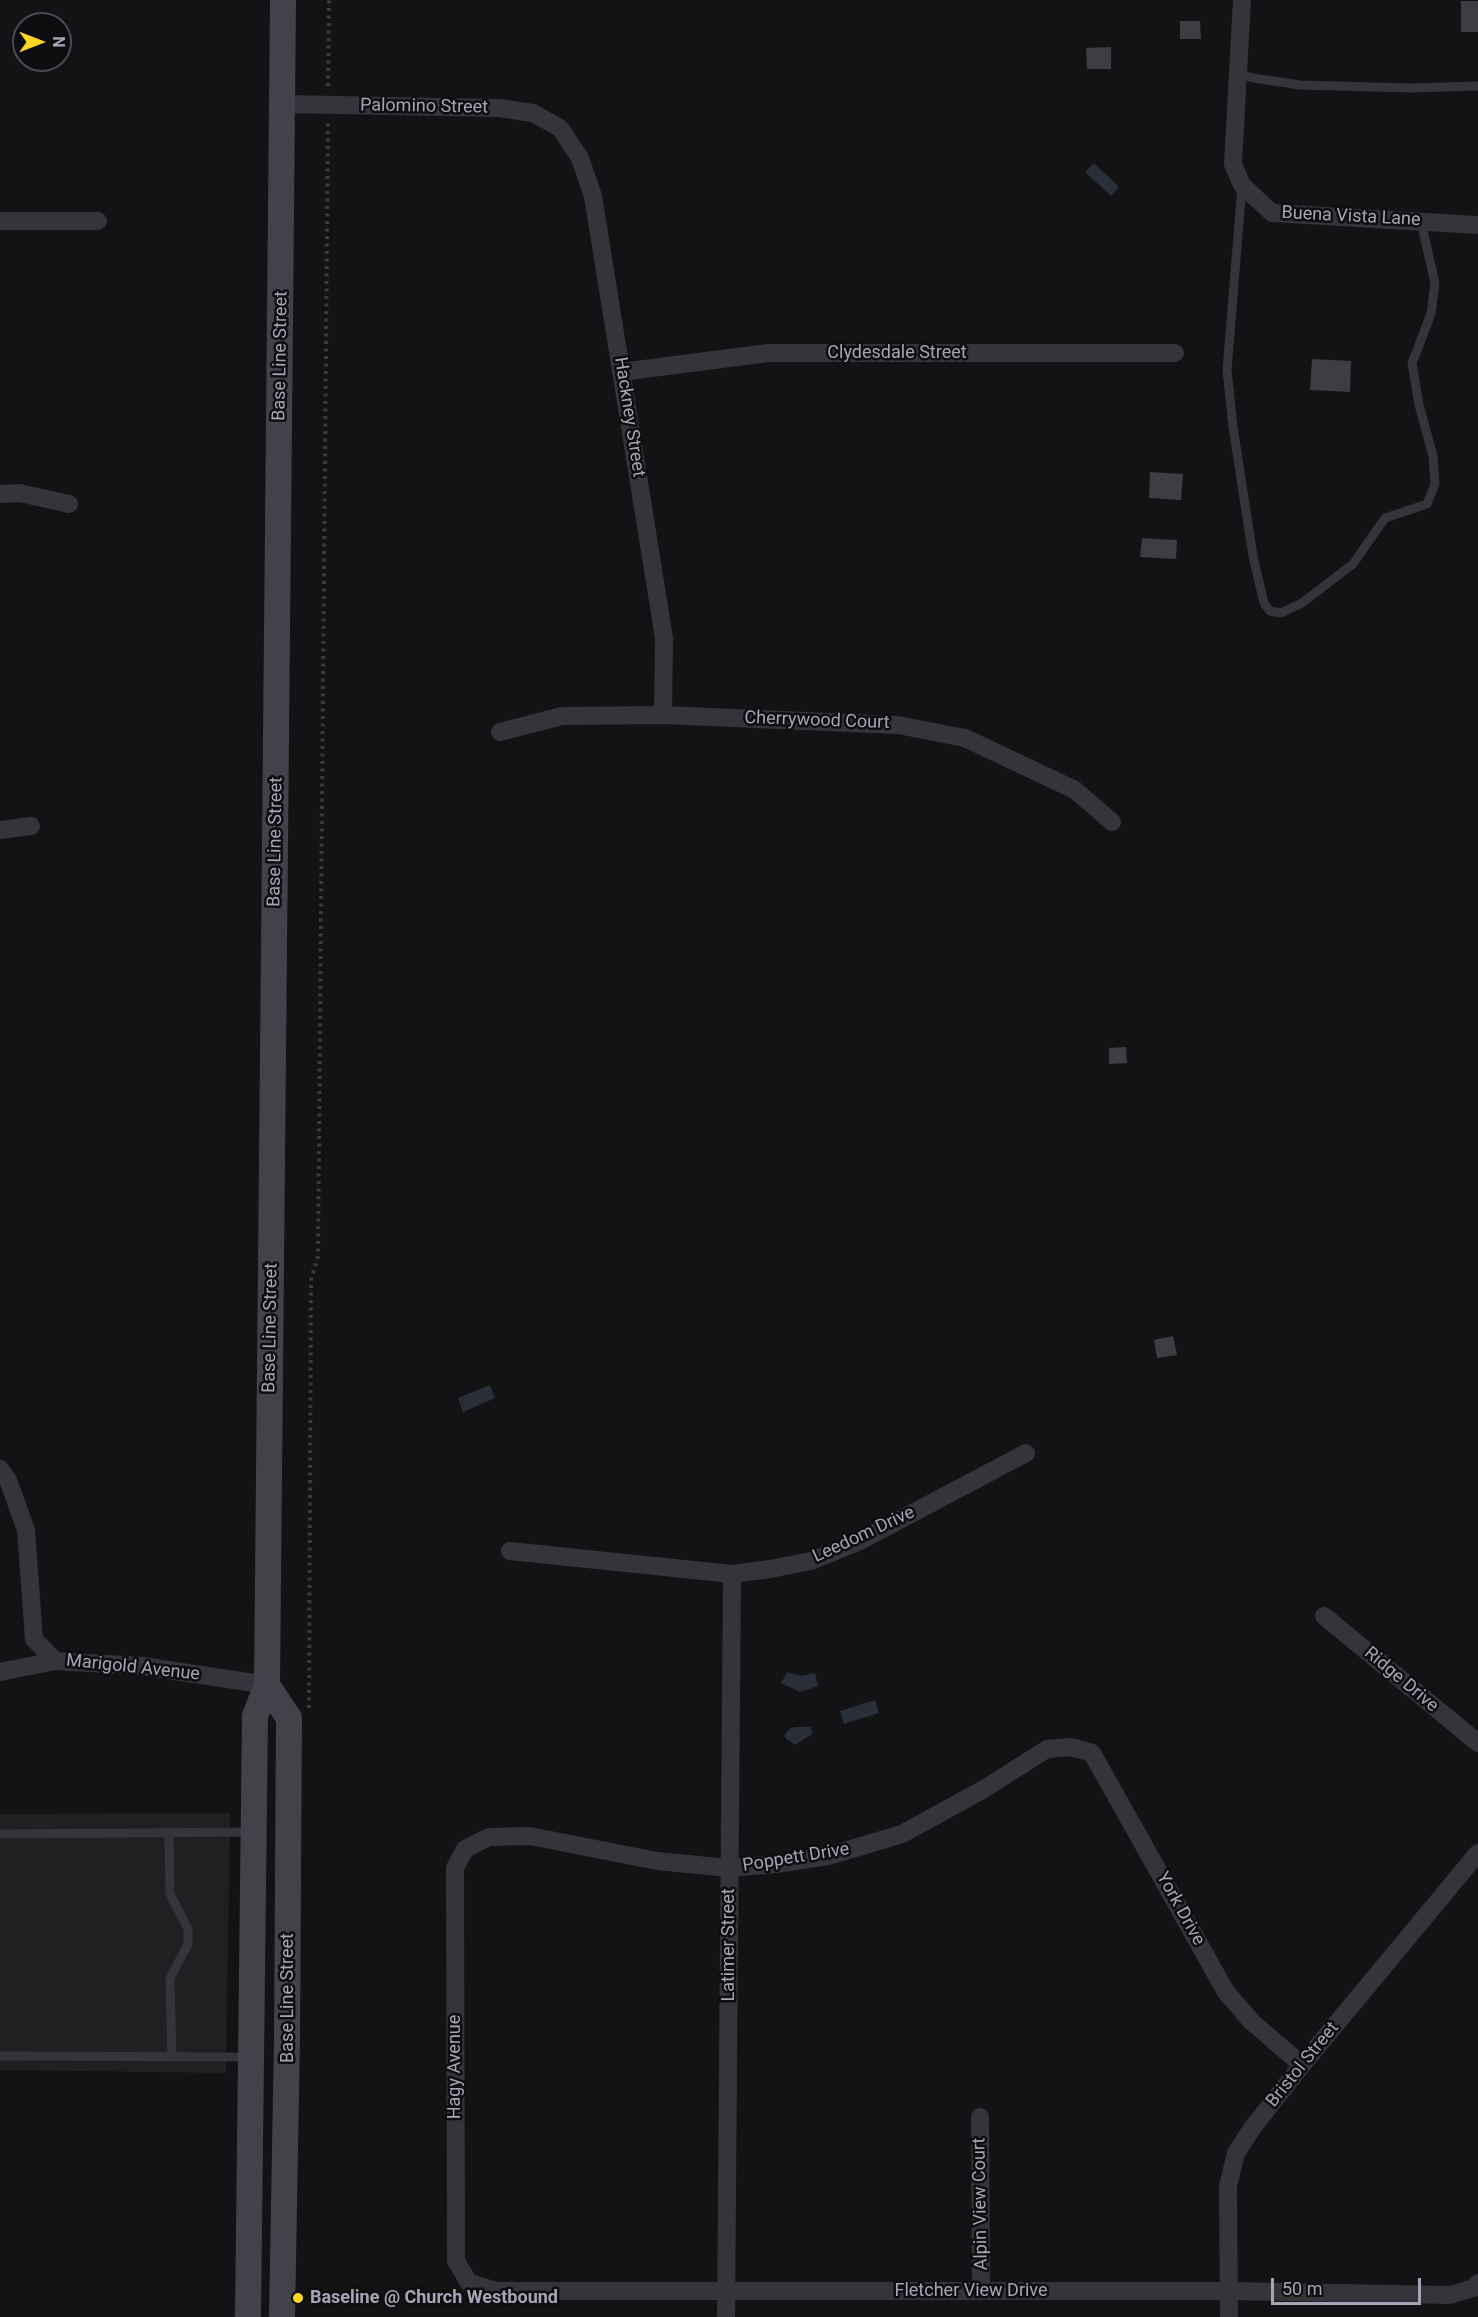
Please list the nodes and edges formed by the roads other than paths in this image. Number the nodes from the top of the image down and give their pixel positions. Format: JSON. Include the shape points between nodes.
{"nodes":[{"id":1,"x":283,"y":0,"type":"edge"},
{"id":2,"x":1242,"y":0,"type":"edge"},
{"id":3,"x":1237,"y":73,"type":"junction"},
{"id":4,"x":1478,"y":86,"type":"edge"},
{"id":5,"x":283,"y":104,"type":"junction"},
{"id":6,"x":560,"y":128,"type":"joint"},
{"id":7,"x":1242,"y":185,"type":"junction"},
{"id":8,"x":0,"y":221,"type":"edge"},
{"id":9,"x":98,"y":221,"type":"dead end"},
{"id":10,"x":1421,"y":222,"type":"junction"},
{"id":11,"x":1478,"y":225,"type":"edge"},
{"id":12,"x":1175,"y":353,"type":"dead end"},
{"id":13,"x":621,"y":372,"type":"junction"},
{"id":14,"x":0,"y":494,"type":"edge"},
{"id":15,"x":69,"y":504,"type":"dead end"},
{"id":16,"x":663,"y":715,"type":"junction"},
{"id":17,"x":500,"y":732,"type":"dead end"},
{"id":18,"x":1112,"y":822,"type":"dead end"},
{"id":19,"x":31,"y":826,"type":"dead end"},
{"id":20,"x":0,"y":830,"type":"edge"},
{"id":21,"x":1026,"y":1453,"type":"dead end"},
{"id":22,"x":0,"y":1469,"type":"edge"},
{"id":23,"x":510,"y":1551,"type":"dead end"},
{"id":24,"x":732,"y":1574,"type":"junction"},
{"id":25,"x":1324,"y":1616,"type":"dead end"},
{"id":26,"x":55,"y":1661,"type":"junction"},
{"id":27,"x":0,"y":1672,"type":"edge"},
{"id":28,"x":267,"y":1685,"type":"junction"},
{"id":29,"x":1478,"y":1743,"type":"edge"},
{"id":30,"x":1071,"y":1747,"type":"joint"},
{"id":31,"x":254,"y":1832,"type":"junction"},
{"id":32,"x":169,"y":1833,"type":"junction"},
{"id":33,"x":0,"y":1834,"type":"edge"},
{"id":34,"x":465,"y":1849,"type":"joint"},
{"id":35,"x":1478,"y":1853,"type":"edge"},
{"id":36,"x":729,"y":1868,"type":"junction"},
{"id":37,"x":0,"y":2056,"type":"edge"},
{"id":38,"x":172,"y":2057,"type":"junction"},
{"id":39,"x":251,"y":2057,"type":"junction"},
{"id":40,"x":1302,"y":2065,"type":"junction"},
{"id":41,"x":980,"y":2117,"type":"dead end"},
{"id":42,"x":285,"y":2206,"type":"junction"},
{"id":43,"x":469,"y":2283,"type":"joint"},
{"id":44,"x":1475,"y":2285,"type":"edge"},
{"id":45,"x":726,"y":2290,"type":"junction"},
{"id":46,"x":981,"y":2291,"type":"junction"},
{"id":47,"x":1229,"y":2291,"type":"junction"},
{"id":48,"x":248,"y":2317,"type":"edge"},
{"id":49,"x":282,"y":2317,"type":"edge"},
{"id":50,"x":726,"y":2317,"type":"edge"},
{"id":51,"x":1229,"y":2317,"type":"edge"}],
"edges":[{"from":1,"to":5,"type":"main road","name":"Base Line Street"},
{"from":2,"to":3,"type":"street","name":"Buena Vista Lane"},
{"from":3,"to":4,"type":"lane","via":[[1300,86]]},
{"from":3,"to":7,"type":"street","name":"Buena Vista Lane","via":[[1233,164]]},
{"from":5,"to":6,"type":"street","name":"Palomino Street","via":[[499,108],[533,113]]},
{"from":5,"to":28,"type":"main road","name":"Base Line Street"},
{"from":6,"to":13,"type":"street","name":"Hackney Street","via":[[580,158],[593,196]]},
{"from":7,"to":10,"type":"street","name":"Buena Vista Lane","via":[[1272,213]]},
{"from":7,"to":10,"type":"lane","via":[[1227,370],[1253,556],[1264,603],[1270,611],[1281,612],[1302,603],[1353,564],[1385,518],[1427,504],[1435,484],[1433,456],[1413,363],[1431,314],[1435,283]]},
{"from":8,"to":9,"type":"street"},
{"from":10,"to":11,"type":"street","name":"Buena Vista Lane"},
{"from":12,"to":13,"type":"street","name":"Clydesdale Street","via":[[768,353]]},
{"from":13,"to":16,"type":"street","name":"Hackney Street","via":[[664,638]]},
{"from":14,"to":15,"type":"street"},
{"from":16,"to":17,"type":"street","name":"Cherrywood Court","via":[[562,716]]},
{"from":16,"to":18,"type":"street","name":"Cherrywood Court","via":[[898,725],[965,738],[1075,790]]},
{"from":19,"to":20,"type":"street"},
{"from":21,"to":24,"type":"street","name":"Leedom Drive","via":[[858,1542],[811,1561]]},
{"from":22,"to":26,"type":"street","via":[[8,1480],[26,1530],[34,1639]]},
{"from":23,"to":24,"type":"street","name":"Leedom Drive"},
{"from":24,"to":36,"type":"street","name":"Latimer Street"},
{"from":25,"to":29,"type":"street","name":"Ridge Drive"},
{"from":26,"to":27,"type":"street","name":"Marigold Avenue"},
{"from":26,"to":28,"type":"street","name":"Marigold Avenue","via":[[142,1666]]},
{"from":28,"to":31,"type":"main road","name":"Base Line Street","via":[[255,1716]]},
{"from":28,"to":42,"type":"main road","name":"Base Line Street","via":[[289,1718]]},
{"from":30,"to":36,"type":"street","name":"Poppett Drive","via":[[1047,1749],[902,1834],[828,1856]]},
{"from":30,"to":40,"type":"street","name":"York Drive","via":[[1092,1753],[1226,1992],[1252,2022]]},
{"from":31,"to":32,"type":"lane"},
{"from":31,"to":39,"type":"main road","name":"Base Line Street"},
{"from":32,"to":33,"type":"lane"},
{"from":32,"to":38,"type":"lane","via":[[170,1894],[188,1929],[188,1944],[170,1978]]},
{"from":34,"to":36,"type":"street","name":"Poppett Drive","via":[[489,1837],[530,1836],[657,1861]]},
{"from":34,"to":43,"type":"street","name":"Hagy Avenue","via":[[455,1868],[456,2261]]},
{"from":35,"to":40,"type":"street","name":"Bristol Street"},
{"from":36,"to":45,"type":"street","name":"Latimer Street"},
{"from":37,"to":38,"type":"lane"},
{"from":38,"to":39,"type":"lane"},
{"from":39,"to":42,"type":"main road","via":[[265,2064],[272,2101],[272,2162]]},
{"from":39,"to":48,"type":"main road","name":"Base Line Street"},
{"from":40,"to":47,"type":"street","name":"Bristol Street","via":[[1236,2153],[1228,2186]]},
{"from":41,"to":46,"type":"street","name":"Alpin View Court"},
{"from":42,"to":49,"type":"main road","name":"Base Line Street"},
{"from":43,"to":45,"type":"street","name":"Fletcher View Drive","via":[[496,2291]]},
{"from":44,"to":47,"type":"street","name":"Fletcher View Drive","via":[[1450,2295]]},
{"from":45,"to":46,"type":"street","name":"Fletcher View Drive"},
{"from":45,"to":50,"type":"street","name":"Latimer Street"},
{"from":46,"to":47,"type":"street","name":"Fletcher View Drive"},
{"from":47,"to":51,"type":"street","name":"Bristol Street"}]}
